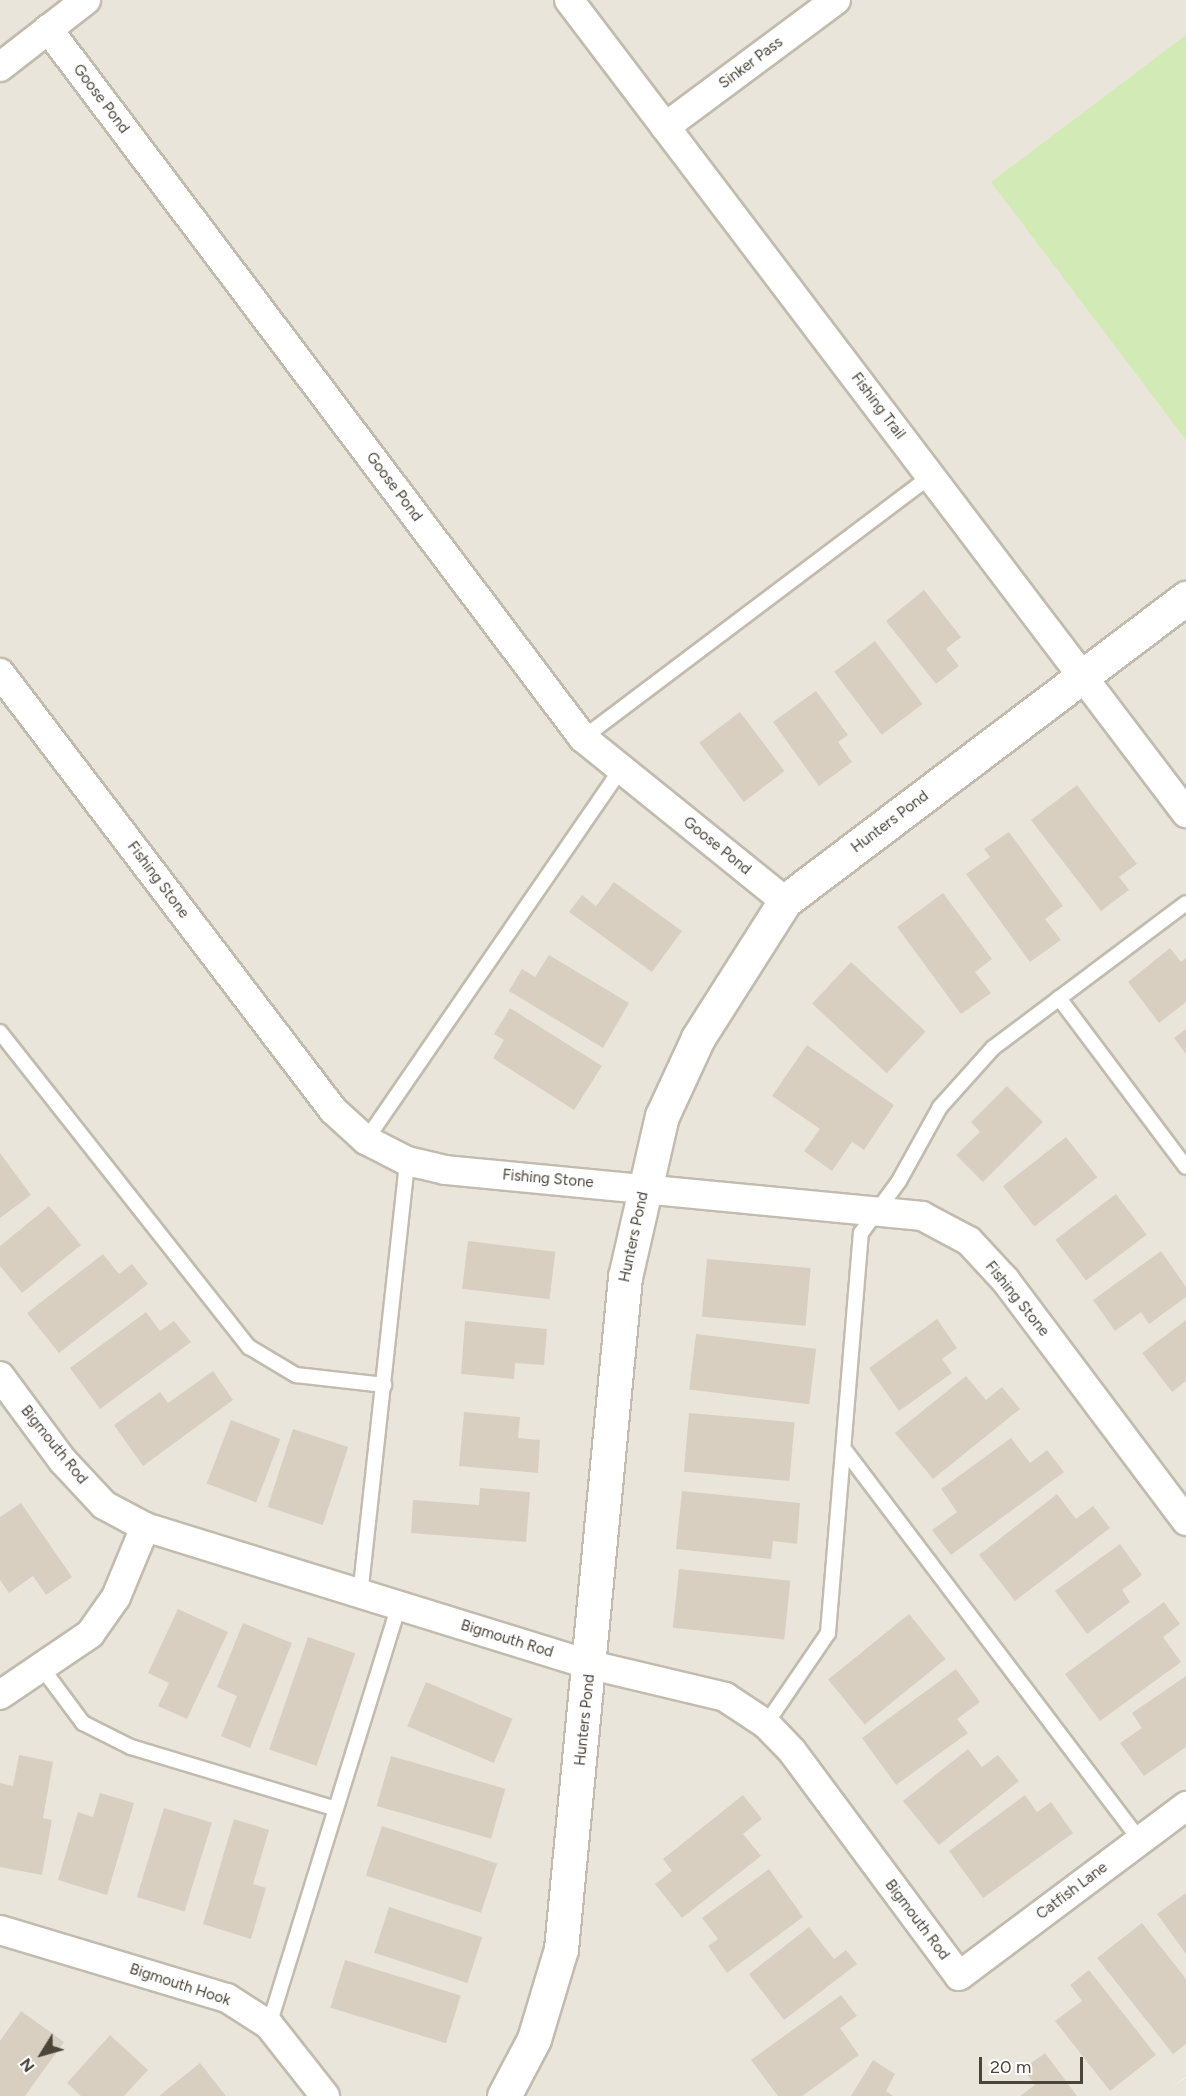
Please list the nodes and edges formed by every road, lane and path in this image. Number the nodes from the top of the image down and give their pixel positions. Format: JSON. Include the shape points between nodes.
{"nodes":[{"id":1,"x":86,"y":0,"type":"edge"},
{"id":2,"x":569,"y":0,"type":"edge"},
{"id":3,"x":836,"y":0,"type":"edge"},
{"id":4,"x":48,"y":29,"type":"junction"},
{"id":5,"x":0,"y":67,"type":"edge"},
{"id":6,"x":666,"y":127,"type":"junction"},
{"id":7,"x":931,"y":476,"type":"junction"},
{"id":8,"x":1186,"y":598,"type":"edge"},
{"id":9,"x":0,"y":673,"type":"edge"},
{"id":10,"x":1083,"y":676,"type":"junction"},
{"id":11,"x":583,"y":738,"type":"junction"},
{"id":12,"x":622,"y":767,"type":"junction"},
{"id":13,"x":1186,"y":813,"type":"edge"},
{"id":14,"x":785,"y":902,"type":"junction"},
{"id":15,"x":1186,"y":903,"type":"edge"},
{"id":16,"x":1059,"y":998,"type":"junction"},
{"id":17,"x":0,"y":1032,"type":"edge"},
{"id":18,"x":366,"y":1140,"type":"junction"},
{"id":19,"x":407,"y":1161,"type":"junction"},
{"id":20,"x":1186,"y":1167,"type":"edge"},
{"id":21,"x":645,"y":1187,"type":"junction"},
{"id":22,"x":879,"y":1211,"type":"junction"},
{"id":23,"x":0,"y":1376,"type":"edge"},
{"id":24,"x":384,"y":1385,"type":"junction"},
{"id":25,"x":844,"y":1449,"type":"junction"},
{"id":26,"x":1186,"y":1521,"type":"edge"},
{"id":27,"x":145,"y":1527,"type":"junction"},
{"id":28,"x":360,"y":1596,"type":"junction"},
{"id":29,"x":398,"y":1606,"type":"junction"},
{"id":30,"x":591,"y":1665,"type":"junction"},
{"id":31,"x":42,"y":1668,"type":"junction"},
{"id":32,"x":0,"y":1695,"type":"edge"},
{"id":33,"x":766,"y":1724,"type":"junction"},
{"id":34,"x":1186,"y":1806,"type":"edge"},
{"id":35,"x":336,"y":1809,"type":"junction"},
{"id":36,"x":1140,"y":1840,"type":"junction"},
{"id":37,"x":0,"y":1930,"type":"edge"},
{"id":38,"x":958,"y":1976,"type":"joint"},
{"id":39,"x":269,"y":2025,"type":"junction"},
{"id":40,"x":325,"y":2096,"type":"edge"},
{"id":41,"x":504,"y":2096,"type":"edge"}],
"edges":[{"from":1,"to":4,"type":"street"},
{"from":2,"to":6,"type":"street","name":"Fishing Trail"},
{"from":3,"to":6,"type":"street","name":"Sinker Pass"},
{"from":4,"to":5,"type":"street"},
{"from":4,"to":11,"type":"street","name":"Goose Pond"},
{"from":6,"to":7,"type":"street","name":"Fishing Trail"},
{"from":7,"to":10,"type":"street","name":"Fishing Trail"},
{"from":7,"to":11,"type":"lane"},
{"from":8,"to":10,"type":"street","name":"Hunters Pond"},
{"from":9,"to":18,"type":"street","name":"Fishing Stone","via":[[333,1110]]},
{"from":10,"to":13,"type":"street","name":"Fishing Trail"},
{"from":10,"to":14,"type":"street","name":"Hunters Pond"},
{"from":11,"to":12,"type":"street","name":"Goose Pond"},
{"from":12,"to":14,"type":"street","name":"Goose Pond"},
{"from":12,"to":18,"type":"lane"},
{"from":14,"to":21,"type":"street","name":"Hunters Pond","via":[[698,1038],[662,1116]]},
{"from":15,"to":16,"type":"lane"},
{"from":16,"to":20,"type":"lane"},
{"from":16,"to":22,"type":"lane","via":[[993,1048],[940,1107]]},
{"from":17,"to":24,"type":"lane","via":[[249,1347],[296,1375]]},
{"from":18,"to":19,"type":"street","name":"Fishing Stone"},
{"from":19,"to":21,"type":"street","name":"Fishing Stone","via":[[445,1170]]},
{"from":19,"to":24,"type":"lane"},
{"from":21,"to":22,"type":"street","name":"Fishing Stone"},
{"from":21,"to":30,"type":"street","name":"Hunters Pond","via":[[625,1277]]},
{"from":22,"to":25,"type":"lane","via":[[861,1233]]},
{"from":22,"to":26,"type":"street","name":"Fishing Stone","via":[[922,1216],[969,1241],[1006,1281]]},
{"from":23,"to":27,"type":"street","name":"Bigmouth Rod","via":[[63,1461],[104,1505]]},
{"from":24,"to":28,"type":"lane"},
{"from":25,"to":33,"type":"lane","via":[[828,1633]]},
{"from":25,"to":36,"type":"lane"},
{"from":27,"to":28,"type":"street","name":"Bigmouth Rod"},
{"from":27,"to":31,"type":"street","via":[[116,1597],[90,1634]]},
{"from":28,"to":29,"type":"street","name":"Bigmouth Rod"},
{"from":29,"to":30,"type":"street","name":"Bigmouth Rod"},
{"from":29,"to":35,"type":"lane"},
{"from":30,"to":33,"type":"street","name":"Bigmouth Rod","via":[[725,1697]]},
{"from":30,"to":41,"type":"street","name":"Hunters Pond","via":[[561,1949],[534,2039]]},
{"from":31,"to":32,"type":"street"},
{"from":31,"to":35,"type":"lane","via":[[82,1723],[131,1747]]},
{"from":33,"to":38,"type":"street","name":"Bigmouth Rod","via":[[792,1751]]},
{"from":34,"to":36,"type":"street","name":"Catfish Lane"},
{"from":35,"to":39,"type":"lane"},
{"from":36,"to":38,"type":"street","name":"Catfish Lane"},
{"from":37,"to":39,"type":"street","name":"Bigmouth Hook","via":[[227,1998]]},
{"from":39,"to":40,"type":"street","name":"Bigmouth Hook"}]}
